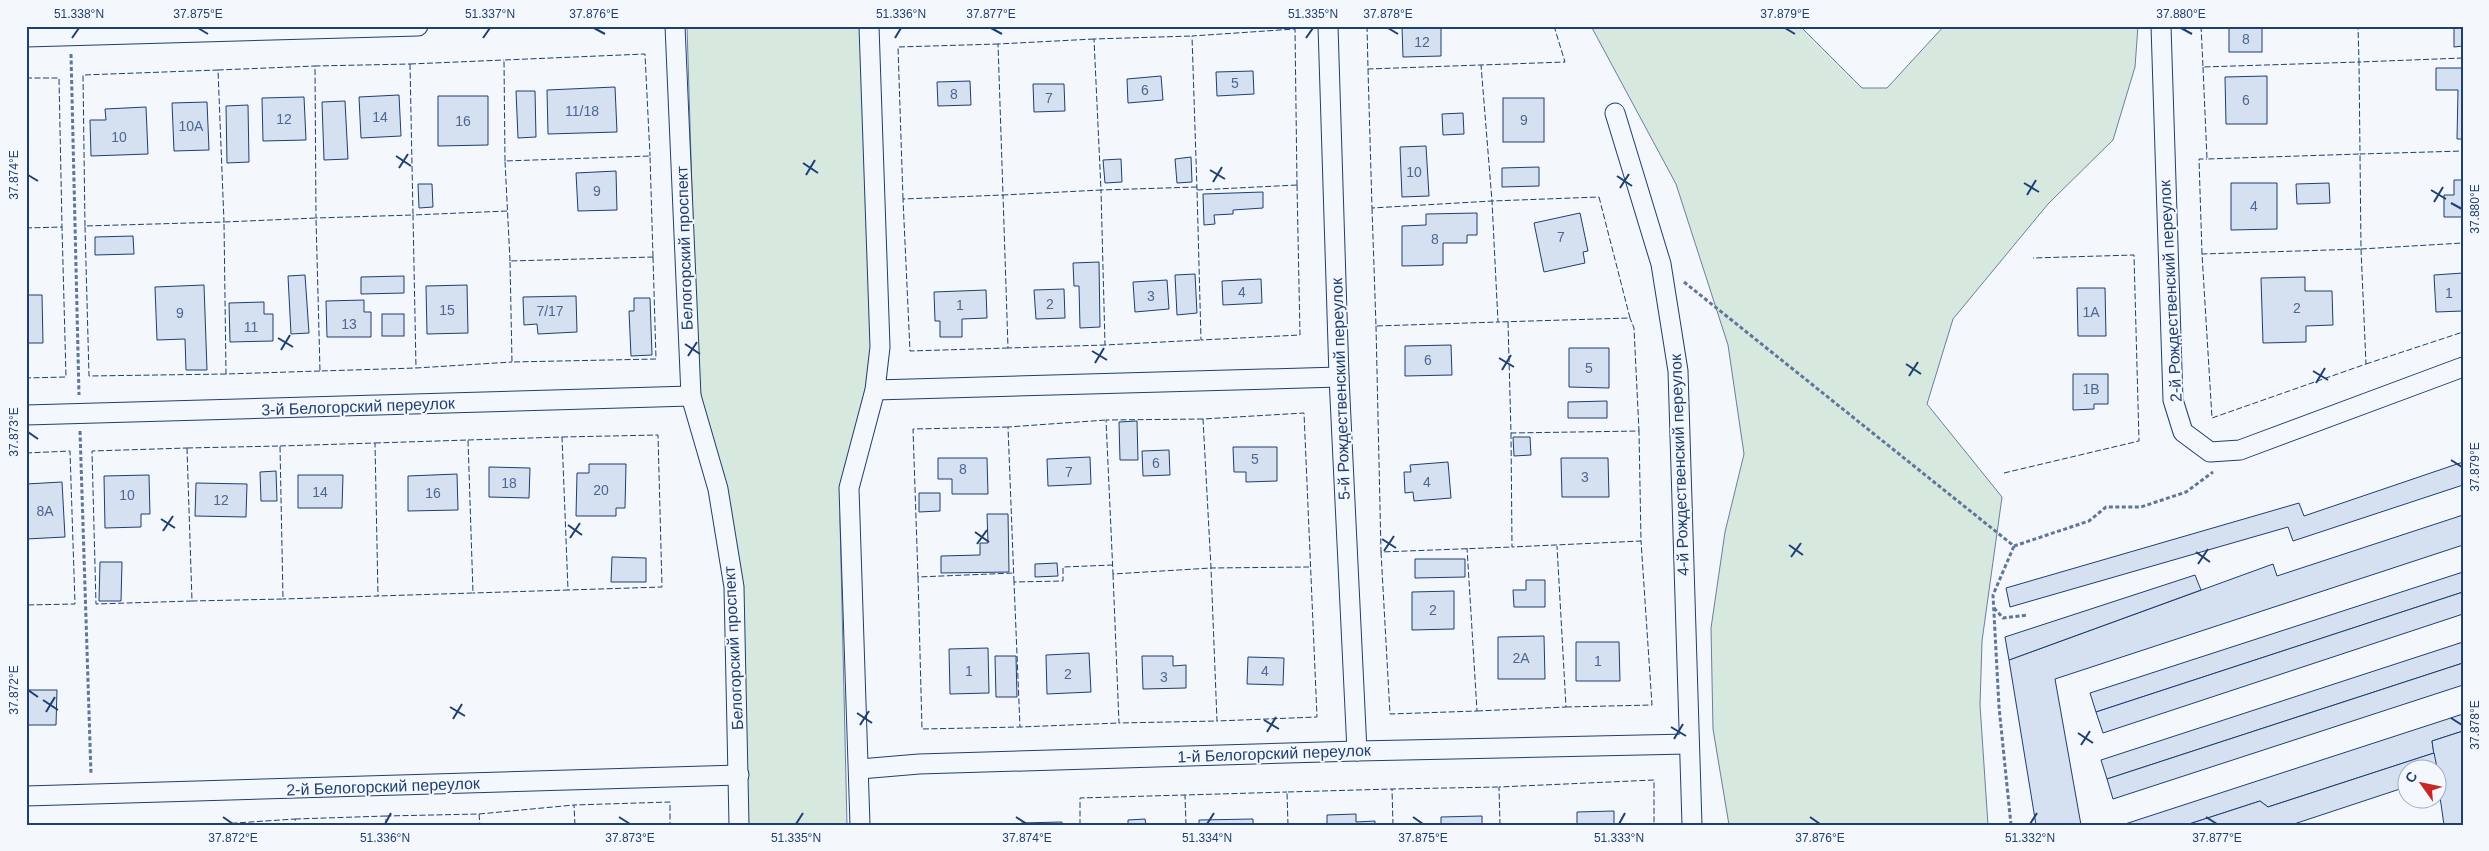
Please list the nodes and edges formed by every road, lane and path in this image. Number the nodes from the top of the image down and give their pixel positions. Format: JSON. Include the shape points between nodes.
{"nodes":[{"id":1,"x":418,"y":26,"type":"edge"},
{"id":2,"x":675,"y":26,"type":"edge"},
{"id":3,"x":869,"y":26,"type":"edge"},
{"id":4,"x":1328,"y":26,"type":"edge"},
{"id":5,"x":2161,"y":26,"type":"edge"},
{"id":6,"x":299,"y":28,"type":"edge"},
{"id":7,"x":26,"y":36,"type":"edge"},
{"id":8,"x":1615,"y":114,"type":"dead end"},
{"id":9,"x":1661,"y":264,"type":"junction"},
{"id":10,"x":2463,"y":367,"type":"edge"},
{"id":11,"x":1339,"y":377,"type":"junction"},
{"id":12,"x":875,"y":390,"type":"junction"},
{"id":13,"x":691,"y":396,"type":"junction"},
{"id":14,"x":26,"y":415,"type":"edge"},
{"id":15,"x":2226,"y":453,"type":"junction"},
{"id":16,"x":2014,"y":546,"type":"junction"},
{"id":17,"x":1994,"y":608,"type":"junction"},
{"id":18,"x":2027,"y":614,"type":"dead end"},
{"id":19,"x":1688,"y":744,"type":"junction"},
{"id":20,"x":1357,"y":751,"type":"junction"},
{"id":21,"x":860,"y":769,"type":"junction"},
{"id":22,"x":739,"y":775,"type":"junction"},
{"id":23,"x":26,"y":796,"type":"edge"},
{"id":24,"x":739,"y":825,"type":"edge"},
{"id":25,"x":860,"y":825,"type":"edge"},
{"id":26,"x":1692,"y":825,"type":"edge"},
{"id":27,"x":2010,"y":825,"type":"edge"}],
"edges":[{"from":1,"to":6,"type":"street"},
{"from":2,"to":13,"type":"street","name":"Белогорский проспект"},
{"from":3,"to":12,"type":"street","via":[[880,347]]},
{"from":4,"to":11,"type":"street","name":"5-й Рождественский переулок"},
{"from":5,"to":15,"type":"street","name":"2-й Рождественский переулок","via":[[2174,400],[2183,432],[2210,452]]},
{"from":6,"to":7,"type":"street"},
{"from":8,"to":9,"type":"street","name":"4-й Рождественский переулок"},
{"from":9,"to":16,"type":"path"},
{"from":9,"to":19,"type":"street","name":"4-й Рождественский переулок","via":[[1678,371]]},
{"from":10,"to":15,"type":"street"},
{"from":11,"to":12,"type":"street"},
{"from":11,"to":20,"type":"street","name":"5-й Рождественский переулок"},
{"from":12,"to":21,"type":"street","via":[[849,488]]},
{"from":13,"to":14,"type":"street","name":"3-й Белогорский переулок"},
{"from":13,"to":22,"type":"street","name":"Белогорский проспект","via":[[718,489],[734,587]]},
{"from":15,"to":16,"type":"path","via":[[2212,473],[2186,492],[2142,506],[2106,507],[2089,521]]},
{"from":16,"to":17,"type":"path","via":[[1993,595]]},
{"from":17,"to":18,"type":"path","via":[[2003,618]]},
{"from":17,"to":27,"type":"path"},
{"from":19,"to":20,"type":"street","name":"1-й Белогорский переулок"},
{"from":19,"to":26,"type":"street","name":"4-й Рождественский переулок"},
{"from":20,"to":21,"type":"street","name":"1-й Белогорский переулок"},
{"from":21,"to":25,"type":"street"},
{"from":22,"to":23,"type":"street","name":"2-й Белогорский переулок"},
{"from":22,"to":24,"type":"street","name":"Белогорский проспект"}]}
